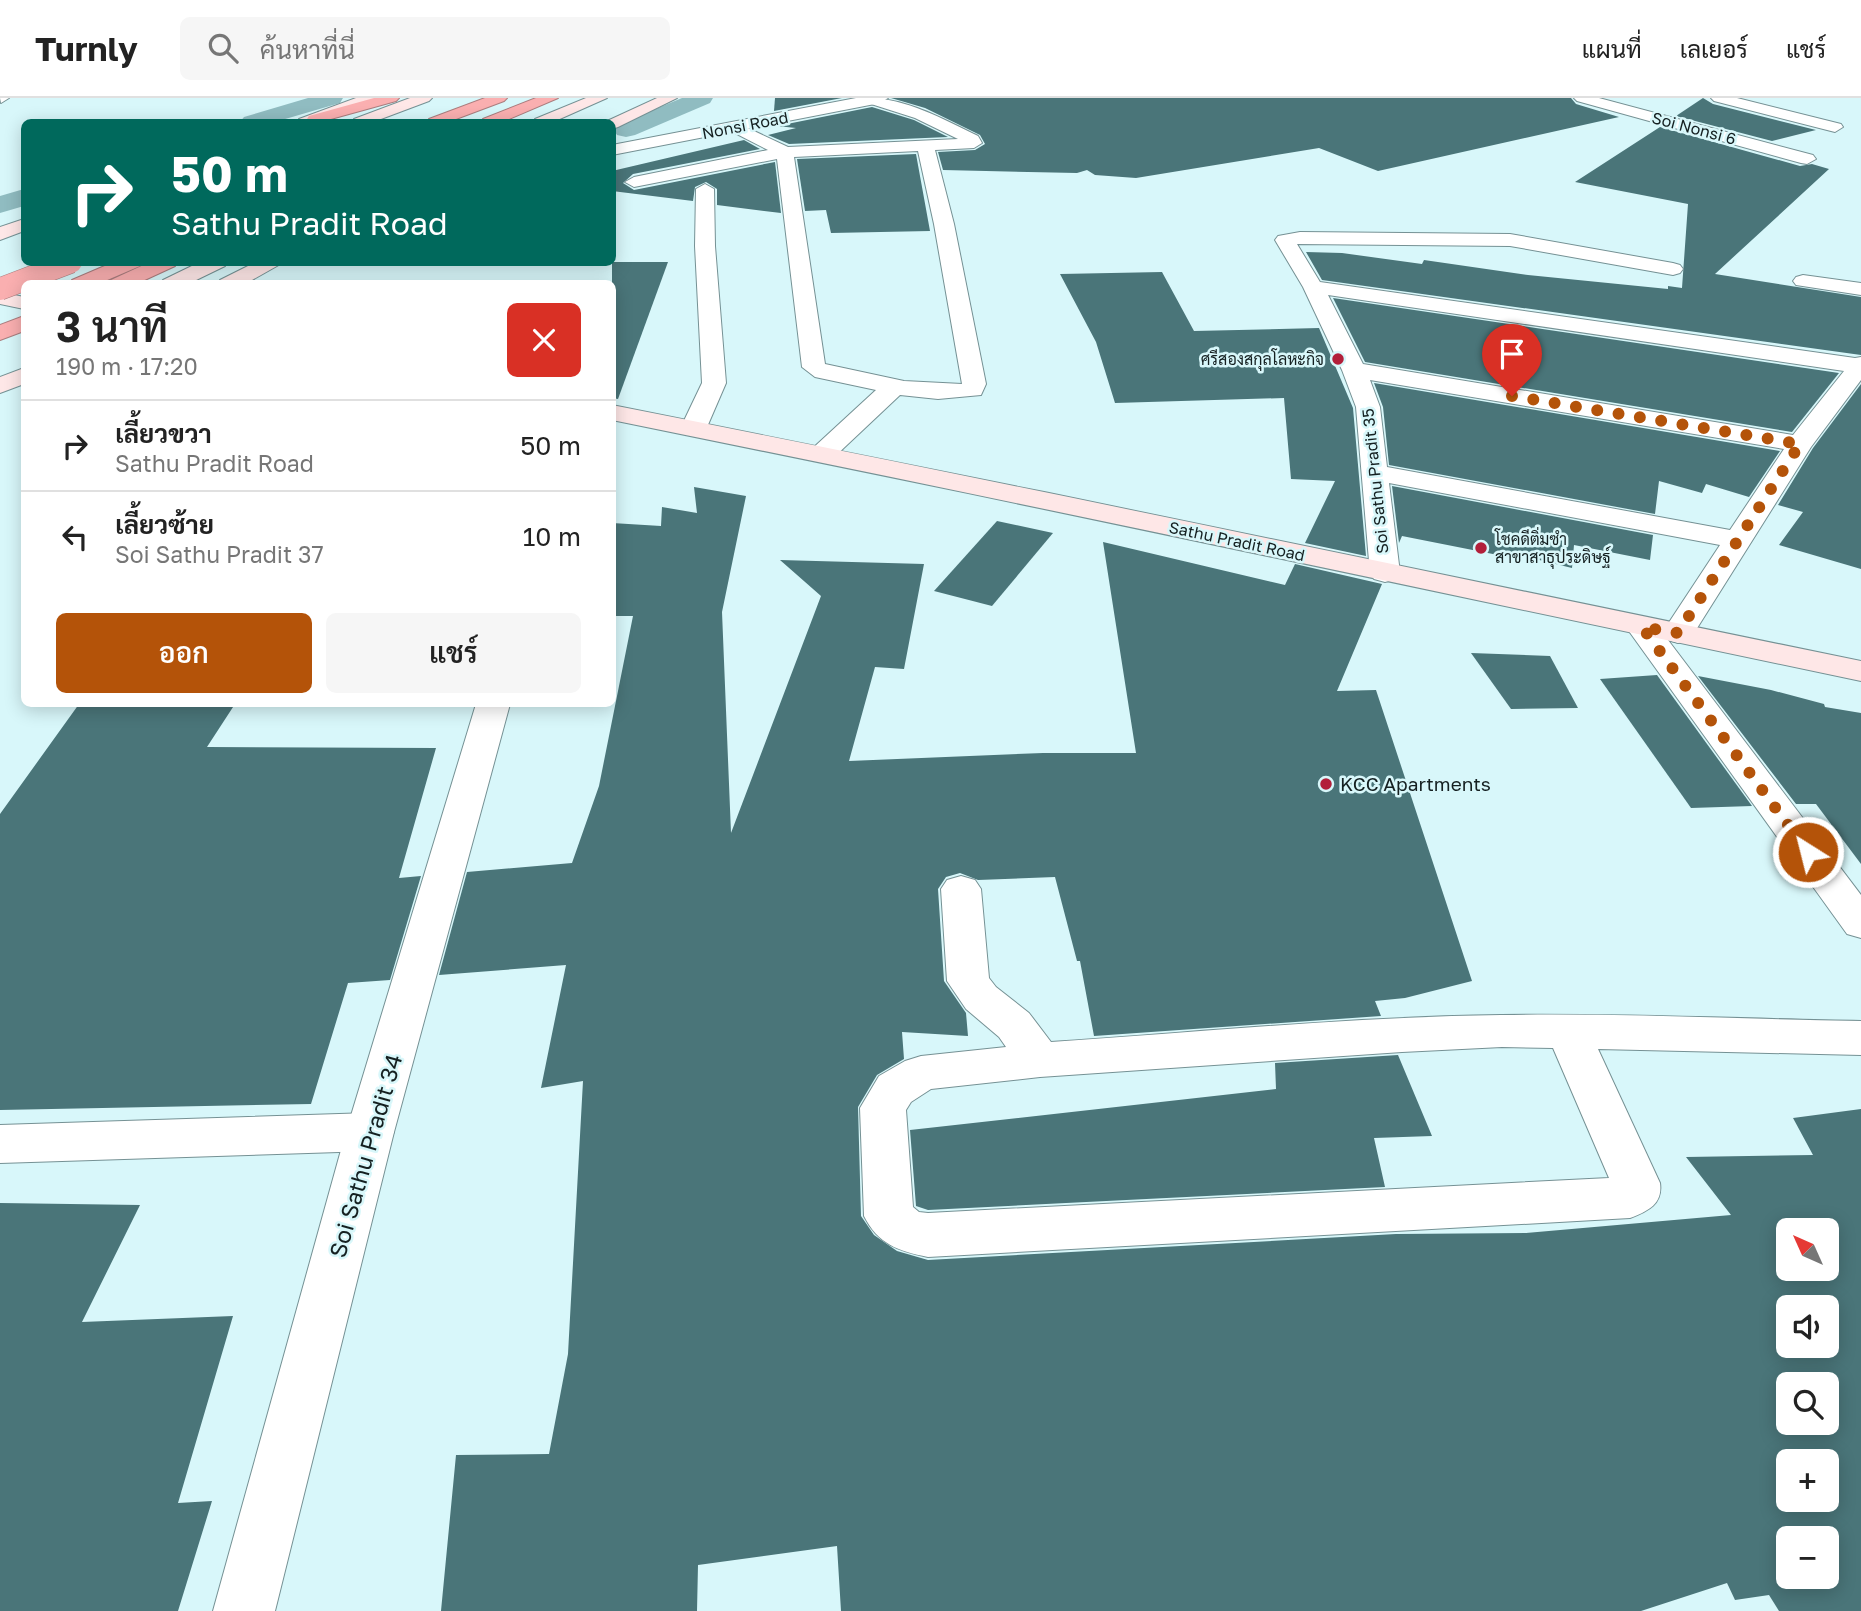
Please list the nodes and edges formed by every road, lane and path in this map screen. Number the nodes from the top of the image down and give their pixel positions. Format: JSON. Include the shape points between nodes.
{"nodes":[{"id":1,"x":370,"y":98,"type":"edge"},
{"id":2,"x":391,"y":98,"type":"edge"},
{"id":3,"x":424,"y":98,"type":"edge"},
{"id":4,"x":499,"y":98,"type":"edge"},
{"id":5,"x":550,"y":98,"type":"edge"},
{"id":6,"x":599,"y":98,"type":"edge"},
{"id":7,"x":643,"y":98,"type":"edge"},
{"id":8,"x":669,"y":98,"type":"edge"},
{"id":9,"x":1582,"y":98,"type":"edge"},
{"id":10,"x":1719,"y":98,"type":"edge"},
{"id":11,"x":876,"y":99,"type":"edge"},
{"id":12,"x":315,"y":119,"type":"edge"},
{"id":13,"x":317,"y":119,"type":"edge"},
{"id":14,"x":368,"y":119,"type":"edge"},
{"id":15,"x":443,"y":119,"type":"edge"},
{"id":16,"x":497,"y":119,"type":"edge"},
{"id":17,"x":548,"y":119,"type":"edge"},
{"id":18,"x":609,"y":119,"type":"edge"},
{"id":19,"x":611,"y":119,"type":"edge"},
{"id":20,"x":735,"y":127,"type":"junction"},
{"id":21,"x":1825,"y":138,"type":"junction"},
{"id":22,"x":616,"y":147,"type":"edge"},
{"id":23,"x":926,"y":147,"type":"junction"},
{"id":24,"x":785,"y":152,"type":"junction"},
{"id":25,"x":1790,"y":178,"type":"dead end"},
{"id":26,"x":634,"y":182,"type":"dead end"},
{"id":27,"x":705,"y":189,"type":"dead end"},
{"id":28,"x":21,"y":224,"type":"edge"},
{"id":29,"x":21,"y":224,"type":"edge"},
{"id":30,"x":0,"y":228,"type":"edge"},
{"id":31,"x":0,"y":234,"type":"edge"},
{"id":32,"x":21,"y":245,"type":"edge"},
{"id":33,"x":0,"y":253,"type":"edge"},
{"id":34,"x":44,"y":266,"type":"edge"},
{"id":35,"x":60,"y":266,"type":"edge"},
{"id":36,"x":123,"y":266,"type":"edge"},
{"id":37,"x":159,"y":266,"type":"edge"},
{"id":38,"x":209,"y":266,"type":"edge"},
{"id":39,"x":265,"y":266,"type":"edge"},
{"id":40,"x":292,"y":266,"type":"edge"},
{"id":41,"x":1674,"y":269,"type":"dead end"},
{"id":42,"x":0,"y":276,"type":"edge"},
{"id":43,"x":24,"y":280,"type":"edge"},
{"id":44,"x":89,"y":280,"type":"edge"},
{"id":45,"x":127,"y":280,"type":"edge"},
{"id":46,"x":179,"y":280,"type":"edge"},
{"id":47,"x":236,"y":280,"type":"edge"},
{"id":48,"x":262,"y":280,"type":"edge"},
{"id":49,"x":21,"y":281,"type":"edge"},
{"id":50,"x":21,"y":281,"type":"edge"},
{"id":51,"x":1803,"y":281,"type":"dead end"},
{"id":52,"x":0,"y":282,"type":"edge"},
{"id":53,"x":1313,"y":287,"type":"junction"},
{"id":54,"x":0,"y":289,"type":"edge"},
{"id":55,"x":1861,"y":289,"type":"edge"},
{"id":56,"x":0,"y":298,"type":"edge"},
{"id":57,"x":21,"y":303,"type":"edge"},
{"id":58,"x":21,"y":305,"type":"edge"},
{"id":59,"x":0,"y":314,"type":"edge"},
{"id":60,"x":21,"y":324,"type":"edge"},
{"id":61,"x":0,"y":333,"type":"edge"},
{"id":62,"x":1860,"y":365,"type":"edge"},
{"id":63,"x":1354,"y":370,"type":"junction"},
{"id":64,"x":21,"y":376,"type":"edge"},
{"id":65,"x":0,"y":386,"type":"edge"},
{"id":66,"x":895,"y":386,"type":"junction"},
{"id":67,"x":21,"y":388,"type":"edge"},
{"id":68,"x":0,"y":398,"type":"edge"},
{"id":69,"x":616,"y":413,"type":"edge"},
{"id":70,"x":694,"y":427,"type":"junction"},
{"id":71,"x":1800,"y":444,"type":"junction"},
{"id":72,"x":822,"y":454,"type":"junction"},
{"id":73,"x":1377,"y":473,"type":"junction"},
{"id":74,"x":1738,"y":540,"type":"junction"},
{"id":75,"x":1385,"y":573,"type":"junction"},
{"id":76,"x":1642,"y":627,"type":"junction"},
{"id":77,"x":1678,"y":633,"type":"junction"},
{"id":78,"x":1861,"y":671,"type":"edge"},
{"id":79,"x":492,"y":707,"type":"edge"},
{"id":80,"x":961,"y":888,"type":"dead end"},
{"id":81,"x":1861,"y":924,"type":"edge"},
{"id":82,"x":1568,"y":1032,"type":"junction"},
{"id":83,"x":1861,"y":1038,"type":"edge"},
{"id":84,"x":1040,"y":1060,"type":"junction"},
{"id":85,"x":370,"y":1132,"type":"junction"},
{"id":86,"x":0,"y":1144,"type":"edge"},
{"id":87,"x":244,"y":1611,"type":"edge"}],
"edges":[{"from":1,"to":12,"type":"main road"},
{"from":2,"to":13,"type":"highway"},
{"from":3,"to":14,"type":"main road"},
{"from":4,"to":15,"type":"highway"},
{"from":5,"to":16,"type":"highway"},
{"from":6,"to":17,"type":"main road"},
{"from":7,"to":18,"type":"main road"},
{"from":8,"to":19,"type":"main road"},
{"from":9,"to":21,"type":"street","name":"Soi Nonsi 6"},
{"from":10,"to":21,"type":"street"},
{"from":11,"to":20,"type":"street","name":"Nonsi Road"},
{"from":11,"to":23,"type":"street","via":[[921,115],[974,143]]},
{"from":20,"to":22,"type":"street","name":"Nonsi Road"},
{"from":20,"to":24,"type":"street"},
{"from":21,"to":25,"type":"street"},
{"from":23,"to":24,"type":"street"},
{"from":23,"to":66,"type":"street","via":[[974,384],[972,390],[957,394]]},
{"from":24,"to":26,"type":"street"},
{"from":24,"to":66,"type":"street","via":[[814,367]]},
{"from":27,"to":70,"type":"street","via":[[714,383]]},
{"from":28,"to":30,"type":"main road"},
{"from":29,"to":31,"type":"main road"},
{"from":32,"to":33,"type":"main road"},
{"from":34,"to":52,"type":"highway"},
{"from":35,"to":43,"type":"highway","bridge":true},
{"from":36,"to":44,"type":"highway"},
{"from":37,"to":45,"type":"highway"},
{"from":38,"to":46,"type":"main road"},
{"from":39,"to":47,"type":"main road"},
{"from":40,"to":48,"type":"main road"},
{"from":41,"to":53,"type":"street","name":"Soi Sathu Pradit 35","via":[[1501,239],[1285,240]]},
{"from":42,"to":50,"type":"main road"},
{"from":49,"to":54,"type":"highway","bridge":true},
{"from":51,"to":55,"type":"street"},
{"from":53,"to":62,"type":"street"},
{"from":53,"to":63,"type":"street","name":"Soi Sathu Pradit 35"},
{"from":56,"to":57,"type":"main road"},
{"from":58,"to":59,"type":"highway"},
{"from":60,"to":61,"type":"highway"},
{"from":62,"to":71,"type":"street"},
{"from":63,"to":71,"type":"street"},
{"from":63,"to":73,"type":"street","name":"Soi Sathu Pradit 35","via":[[1368,407]]},
{"from":64,"to":65,"type":"main road"},
{"from":66,"to":72,"type":"street"},
{"from":67,"to":68,"type":"main road"},
{"from":69,"to":70,"type":"main road","name":"Sathu Pradit Road"},
{"from":70,"to":72,"type":"main road","name":"Sathu Pradit Road"},
{"from":71,"to":74,"type":"street"},
{"from":72,"to":75,"type":"main road","name":"Sathu Pradit Road"},
{"from":73,"to":74,"type":"street"},
{"from":73,"to":75,"type":"street","name":"Soi Sathu Pradit 35"},
{"from":74,"to":77,"type":"street"},
{"from":75,"to":76,"type":"main road","name":"Sathu Pradit Road"},
{"from":76,"to":77,"type":"main road","name":"Sathu Pradit Road"},
{"from":76,"to":81,"type":"street"},
{"from":77,"to":78,"type":"main road","name":"Sathu Pradit Road"},
{"from":79,"to":85,"type":"street","name":"Soi Sathu Pradit 34"},
{"from":80,"to":84,"type":"street","via":[[968,981],[1014,1025]]},
{"from":82,"to":83,"type":"street"},
{"from":82,"to":84,"type":"street","via":[[1402,1035]]},
{"from":82,"to":84,"type":"street","via":[[1636,1183],[1637,1192],[1630,1197],[928,1236],[906,1231],[889,1216],[883,1108],[895,1089],[921,1073]]},
{"from":85,"to":86,"type":"street"},
{"from":85,"to":87,"type":"street","name":"Soi Sathu Pradit 34"}]}
